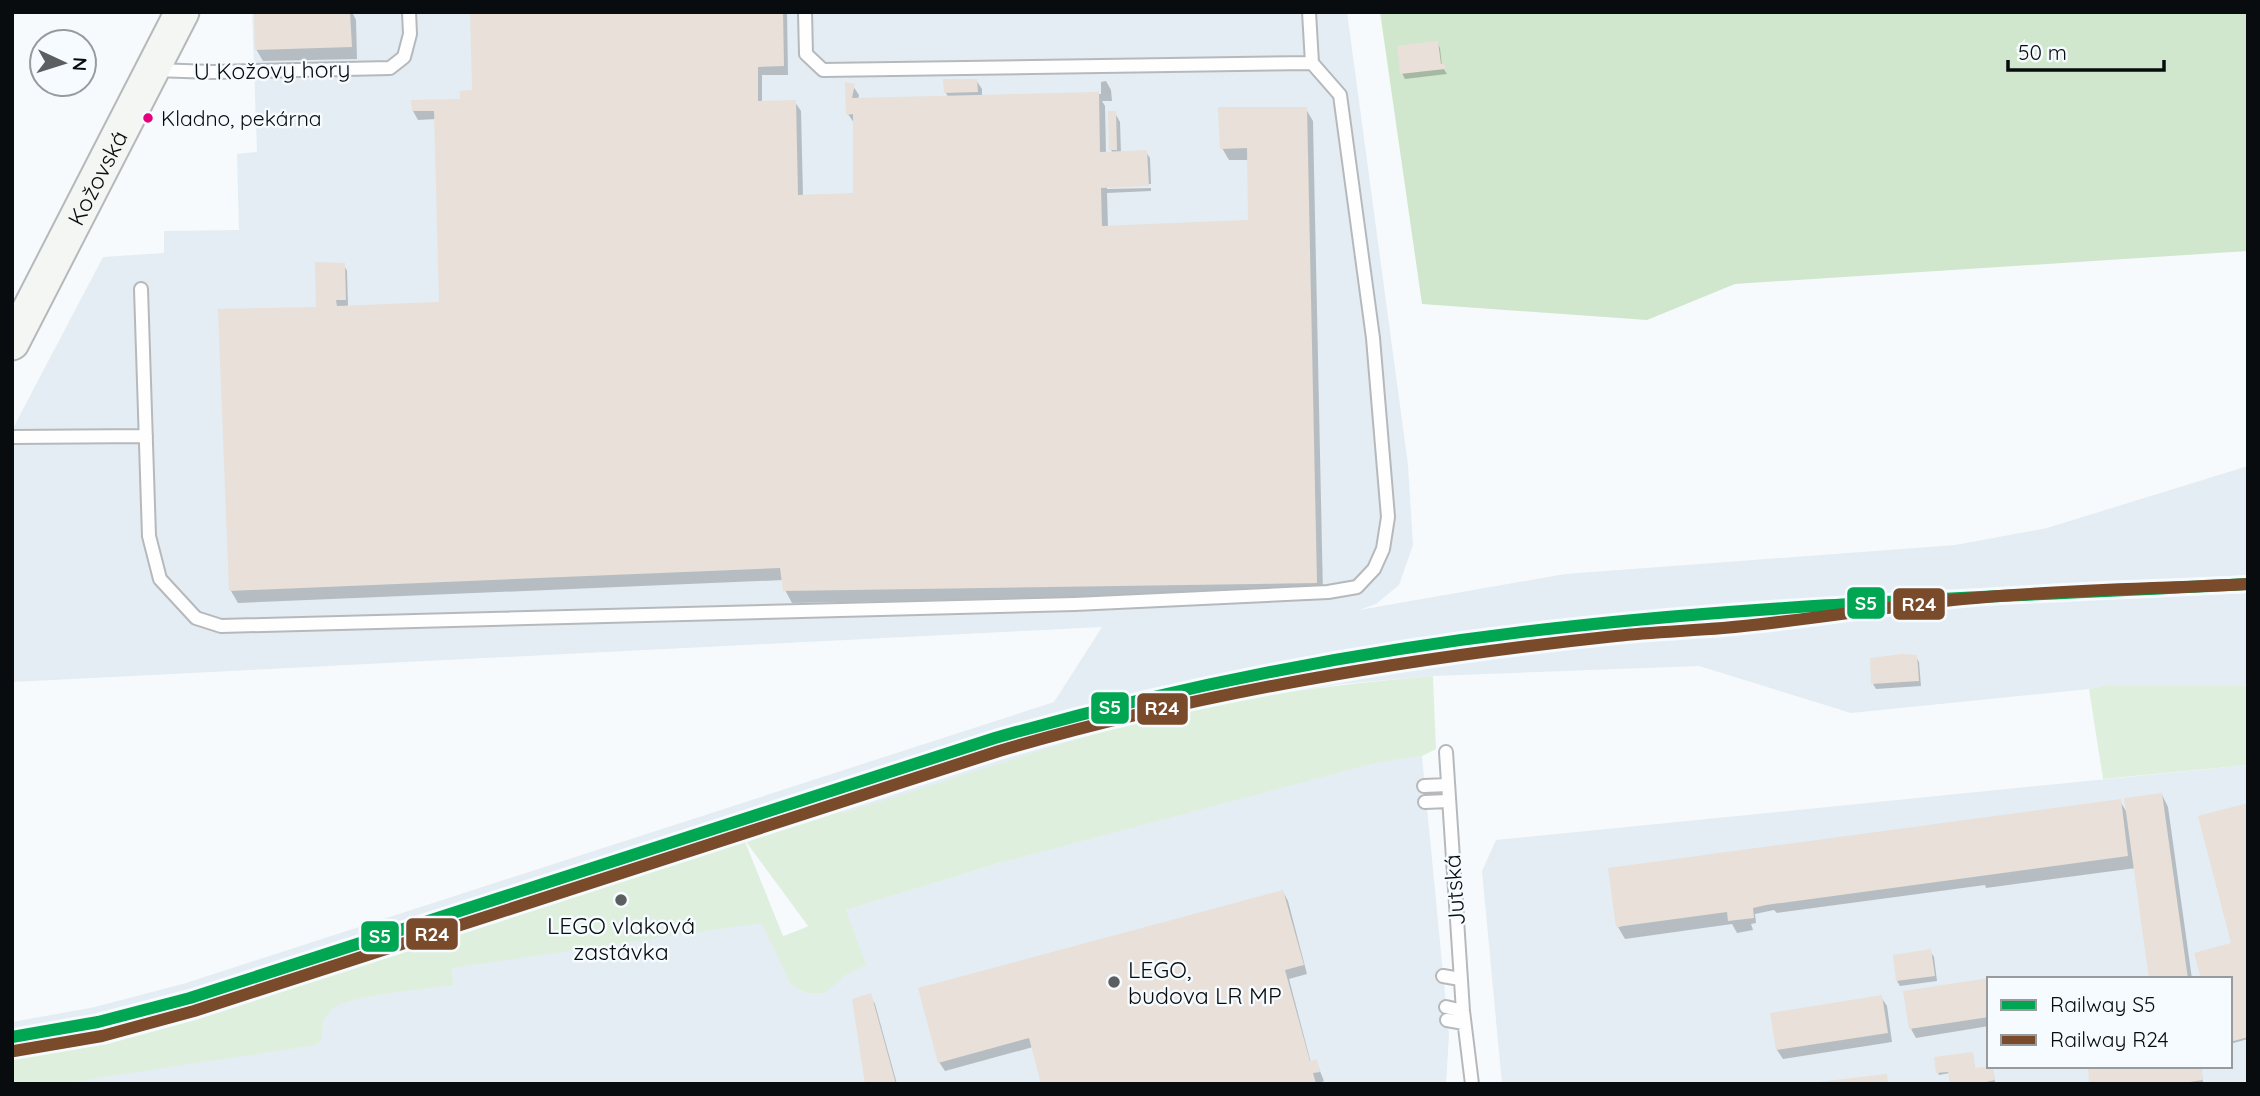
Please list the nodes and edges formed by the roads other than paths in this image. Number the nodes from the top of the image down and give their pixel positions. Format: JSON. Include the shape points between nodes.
{"nodes":[{"id":1,"x":182,"y":12,"type":"edge"},
{"id":2,"x":409,"y":12,"type":"edge"},
{"id":3,"x":805,"y":12,"type":"edge"},
{"id":4,"x":1309,"y":12,"type":"edge"},
{"id":5,"x":1312,"y":63,"type":"junction"},
{"id":6,"x":154,"y":70,"type":"junction"},
{"id":7,"x":141,"y":289,"type":"dead end"},
{"id":8,"x":12,"y":343,"type":"edge"},
{"id":9,"x":146,"y":436,"type":"junction"},
{"id":10,"x":12,"y":437,"type":"edge"},
{"id":11,"x":1446,"y":752,"type":"dead end"},
{"id":12,"x":1447,"y":785,"type":"junction"},
{"id":13,"x":1424,"y":786,"type":"dead end"},
{"id":14,"x":1448,"y":801,"type":"junction"},
{"id":15,"x":1425,"y":802,"type":"dead end"},
{"id":16,"x":1443,"y":976,"type":"dead end"},
{"id":17,"x":1461,"y":979,"type":"junction"},
{"id":18,"x":1446,"y":1013,"type":"dead end"},
{"id":19,"x":1463,"y":1017,"type":"junction"},
{"id":20,"x":1472,"y":1084,"type":"edge"}],
"edges":[{"from":1,"to":6,"type":"street","name":"Kožovská"},
{"from":2,"to":6,"type":"lane","name":"U Kožovy hory","via":[[404,57],[390,68]]},
{"from":3,"to":5,"type":"lane","via":[[806,54],[823,70]]},
{"from":4,"to":5,"type":"lane"},
{"from":5,"to":9,"type":"lane","via":[[1340,95],[1373,338],[1388,517],[1383,549],[1374,569],[1357,587],[1075,604],[221,626],[196,618],[160,579],[149,536]]},
{"from":6,"to":8,"type":"street","name":"Kožovská"},
{"from":7,"to":9,"type":"lane"},
{"from":9,"to":10,"type":"lane"},
{"from":11,"to":12,"type":"lane","name":"Jutská"},
{"from":12,"to":13,"type":"lane"},
{"from":12,"to":14,"type":"lane","name":"Jutská"},
{"from":14,"to":15,"type":"lane"},
{"from":14,"to":17,"type":"lane","name":"Jutská"},
{"from":16,"to":17,"type":"lane"},
{"from":17,"to":19,"type":"lane","name":"Jutská"},
{"from":18,"to":19,"type":"lane"},
{"from":19,"to":20,"type":"lane","name":"Jutská"}]}
